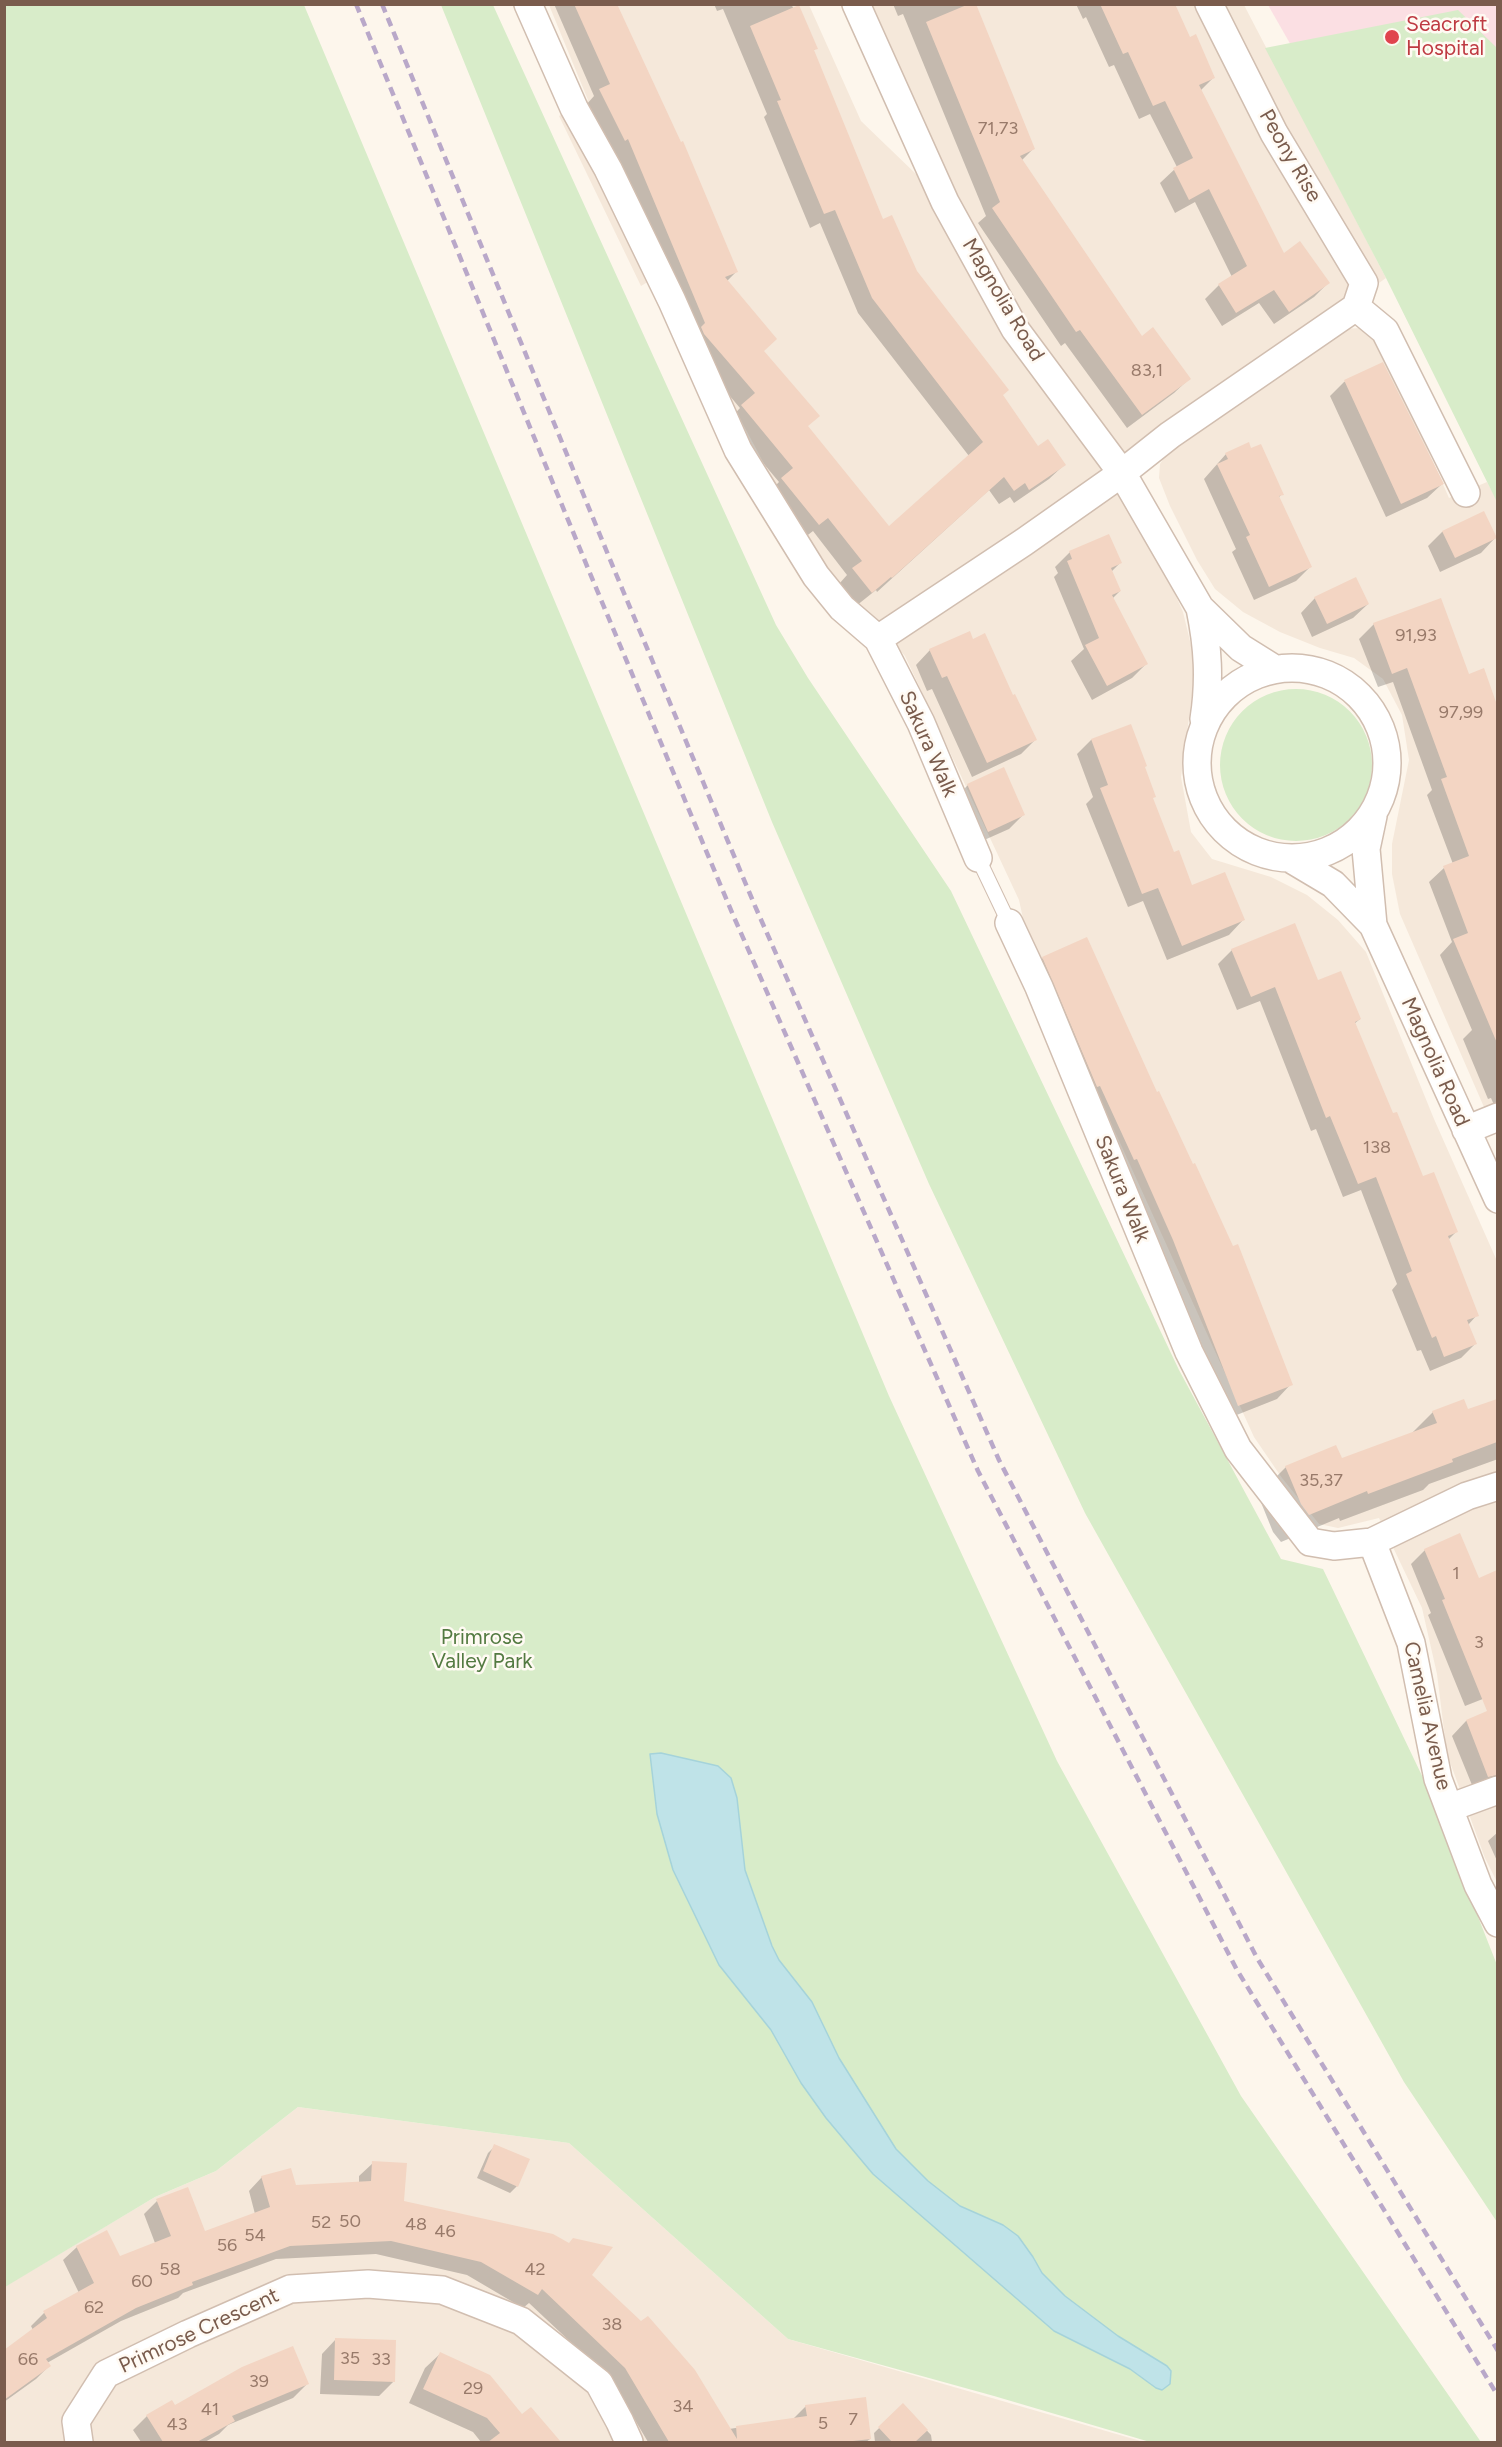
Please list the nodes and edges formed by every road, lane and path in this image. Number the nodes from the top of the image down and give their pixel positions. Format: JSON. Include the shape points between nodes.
{"nodes":[{"id":1,"x":528,"y":4,"type":"edge"},
{"id":2,"x":856,"y":4,"type":"edge"},
{"id":3,"x":1209,"y":4,"type":"edge"},
{"id":4,"x":1356,"y":307,"type":"junction"},
{"id":5,"x":1122,"y":473,"type":"junction"},
{"id":6,"x":1466,"y":493,"type":"dead end"},
{"id":7,"x":1200,"y":608,"type":"junction"},
{"id":8,"x":878,"y":639,"type":"junction"},
{"id":9,"x":1273,"y":668,"type":"junction"},
{"id":10,"x":1203,"y":726,"type":"junction"},
{"id":11,"x":1373,"y":815,"type":"junction"},
{"id":12,"x":978,"y":858,"type":"joint"},
{"id":13,"x":1291,"y":859,"type":"junction"},
{"id":14,"x":1009,"y":923,"type":"joint"},
{"id":15,"x":1373,"y":925,"type":"junction"},
{"id":16,"x":1497,"y":1117,"type":"edge"},
{"id":17,"x":1466,"y":1130,"type":"junction"},
{"id":18,"x":1497,"y":1199,"type":"edge"},
{"id":19,"x":1497,"y":1486,"type":"edge"},
{"id":20,"x":1372,"y":1542,"type":"junction"},
{"id":21,"x":1497,"y":1790,"type":"edge"},
{"id":22,"x":1449,"y":1808,"type":"junction"},
{"id":23,"x":1497,"y":1923,"type":"edge"},
{"id":24,"x":79,"y":2442,"type":"edge"},
{"id":25,"x":629,"y":2442,"type":"edge"}],
"edges":[{"from":1,"to":8,"type":"street","name":"Sakura Walk","via":[[574,108],[672,301],[738,450],[816,576],[842,608]]},
{"from":2,"to":5,"type":"street","name":"Magnolia Road","via":[[945,202],[1015,329]]},
{"from":3,"to":4,"type":"street","name":"Peony Rise","via":[[1274,133],[1364,283]]},
{"from":4,"to":5,"type":"street","via":[[1170,435]]},
{"from":4,"to":6,"type":"street","via":[[1385,331]]},
{"from":5,"to":7,"type":"street","name":"Magnolia Road"},
{"from":5,"to":8,"type":"street"},
{"from":7,"to":9,"type":"street","name":"Magnolia Road","via":[[1240,648]]},
{"from":7,"to":10,"type":"street","name":"Magnolia Road","via":[[1209,684]]},
{"from":8,"to":12,"type":"street","name":"Sakura Walk","via":[[921,723]]},
{"from":9,"to":10,"type":"street","name":"Magnolia Road","via":[[1244,679],[1220,699]]},
{"from":9,"to":11,"type":"street","name":"Magnolia Road","via":[[1304,667],[1335,676],[1361,695],[1379,722],[1388,753],[1386,785]]},
{"from":10,"to":13,"type":"street","name":"Magnolia Road","via":[[1196,756],[1199,787],[1212,816],[1233,838],[1260,854]]},
{"from":11,"to":13,"type":"street","name":"Magnolia Road","via":[[1351,838],[1323,854]]},
{"from":11,"to":15,"type":"street","name":"Magnolia Road","via":[[1366,849]]},
{"from":12,"to":14,"type":"lane","name":"Sakura Walk"},
{"from":13,"to":15,"type":"street","name":"Magnolia Road","via":[[1333,884]]},
{"from":14,"to":20,"type":"street","name":"Sakura Walk","via":[[1189,1352],[1238,1449],[1310,1542],[1334,1546]]},
{"from":15,"to":17,"type":"street","name":"Magnolia Road"},
{"from":16,"to":17,"type":"street"},
{"from":17,"to":18,"type":"street","name":"Magnolia Road"},
{"from":19,"to":20,"type":"street","name":"Sakura Walk","via":[[1467,1496]]},
{"from":20,"to":22,"type":"street","name":"Camelia Avenue","via":[[1412,1642],[1438,1779]]},
{"from":21,"to":22,"type":"street"},
{"from":22,"to":23,"type":"street","name":"Camelia Avenue"},
{"from":24,"to":25,"type":"street","name":"Primrose Crescent","via":[[76,2421],[106,2374],[291,2289],[368,2284],[442,2290],[521,2322],[599,2383]]}]}
